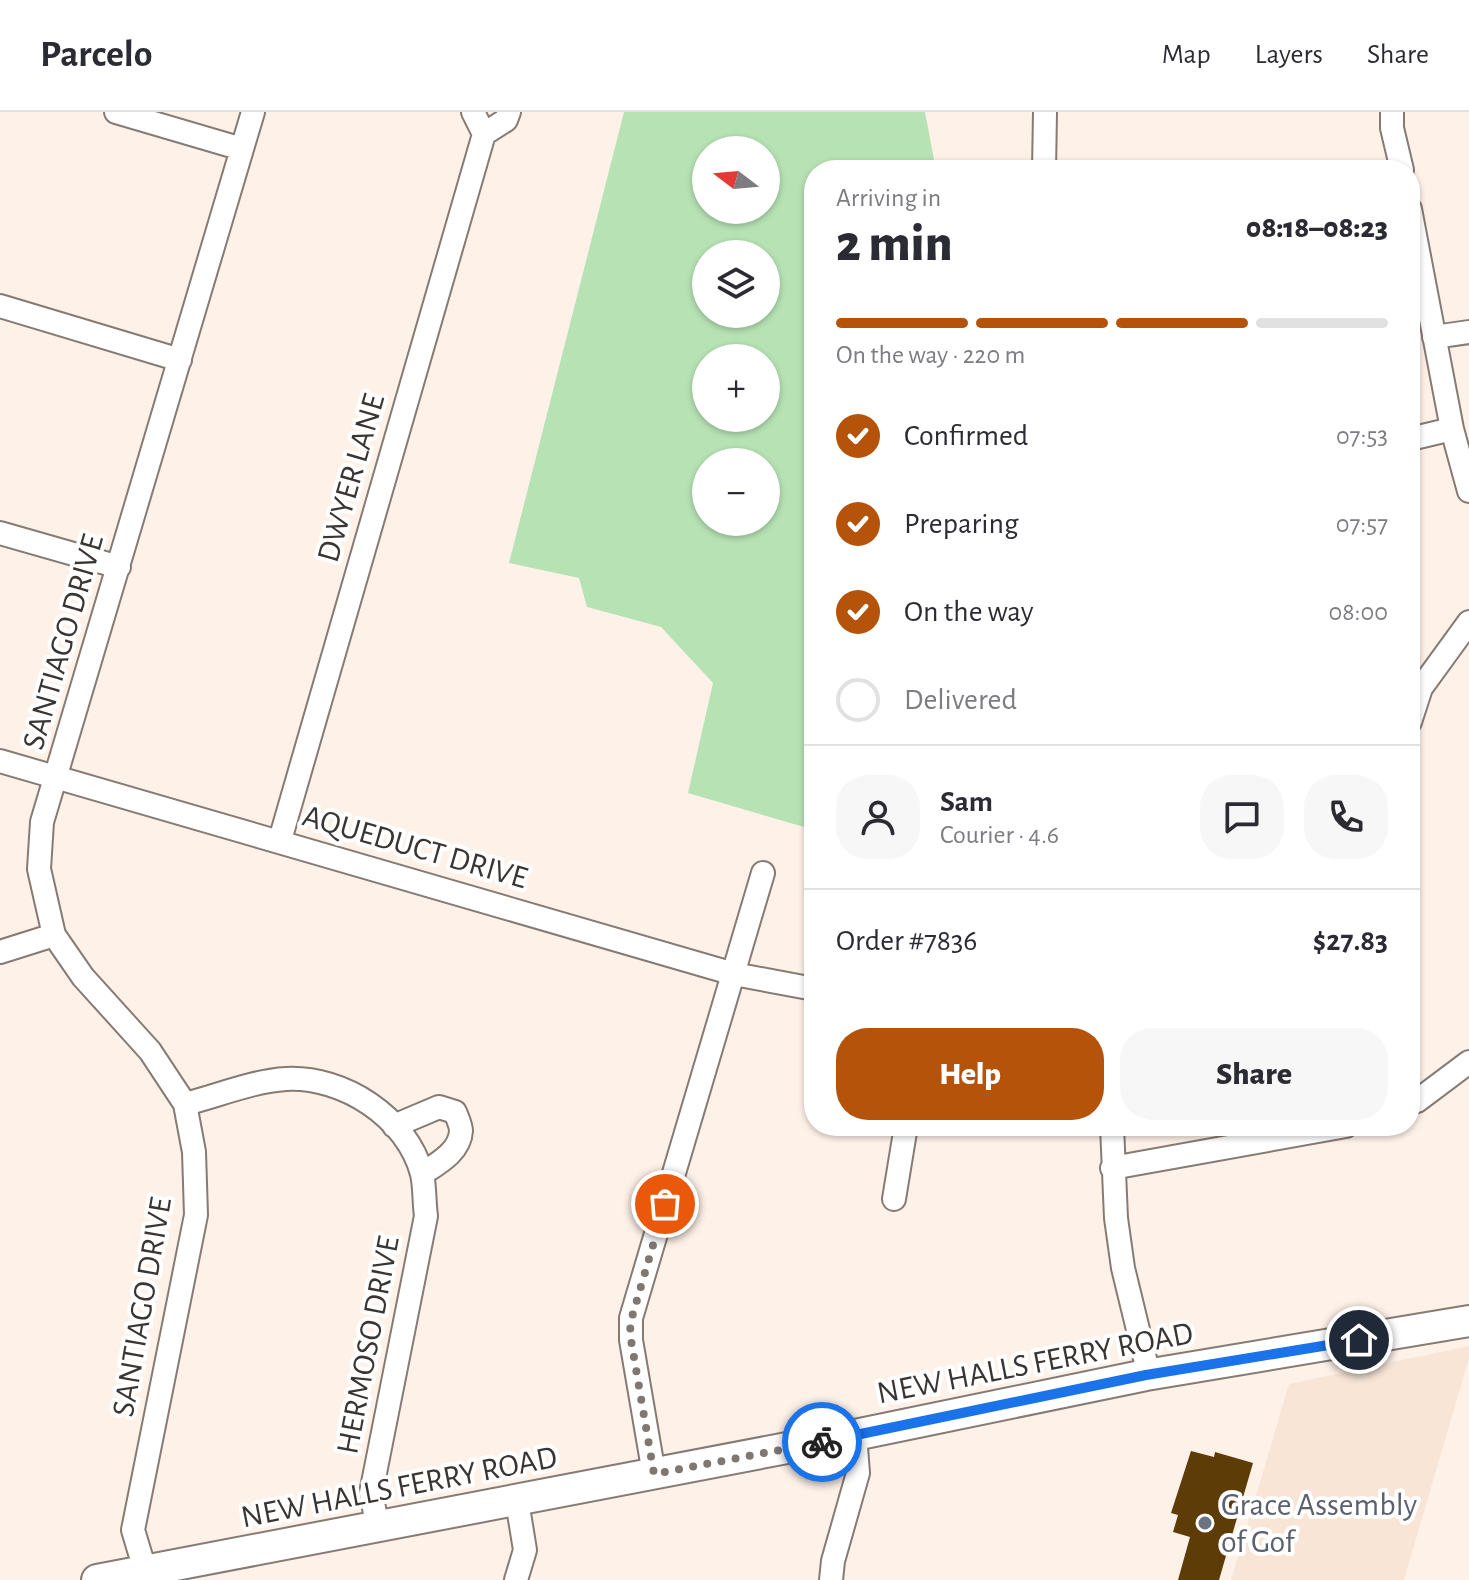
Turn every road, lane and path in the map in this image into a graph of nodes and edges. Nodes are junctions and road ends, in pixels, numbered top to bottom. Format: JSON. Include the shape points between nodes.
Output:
{"nodes":[{"id":1,"x":116,"y":112,"type":"edge"},
{"id":2,"x":253,"y":112,"type":"edge"},
{"id":3,"x":473,"y":112,"type":"edge"},
{"id":4,"x":509,"y":112,"type":"edge"},
{"id":5,"x":1045,"y":112,"type":"edge"},
{"id":6,"x":1392,"y":112,"type":"edge"},
{"id":7,"x":484,"y":134,"type":"junction"},
{"id":8,"x":242,"y":149,"type":"junction"},
{"id":9,"x":1044,"y":160,"type":"edge"},
{"id":10,"x":1400,"y":160,"type":"edge"},
{"id":11,"x":1420,"y":262,"type":"edge"},
{"id":12,"x":0,"y":306,"type":"edge"},
{"id":13,"x":1469,"y":332,"type":"edge"},
{"id":14,"x":1434,"y":337,"type":"junction"},
{"id":15,"x":180,"y":360,"type":"junction"},
{"id":16,"x":1452,"y":429,"type":"junction"},
{"id":17,"x":1420,"y":437,"type":"edge"},
{"id":18,"x":1469,"y":491,"type":"edge"},
{"id":19,"x":0,"y":533,"type":"edge"},
{"id":20,"x":119,"y":567,"type":"junction"},
{"id":21,"x":1469,"y":622,"type":"edge"},
{"id":22,"x":1420,"y":691,"type":"edge"},
{"id":23,"x":0,"y":761,"type":"edge"},
{"id":24,"x":57,"y":776,"type":"junction"},
{"id":25,"x":280,"y":840,"type":"junction"},
{"id":26,"x":763,"y":873,"type":"dead end"},
{"id":27,"x":54,"y":935,"type":"junction"},
{"id":28,"x":0,"y":952,"type":"edge"},
{"id":29,"x":734,"y":974,"type":"junction"},
{"id":30,"x":804,"y":987,"type":"edge"},
{"id":31,"x":1469,"y":1062,"type":"edge"},
{"id":32,"x":1420,"y":1099,"type":"edge"},
{"id":33,"x":185,"y":1104,"type":"junction"},
{"id":34,"x":394,"y":1126,"type":"junction"},
{"id":35,"x":904,"y":1136,"type":"edge"},
{"id":36,"x":1112,"y":1136,"type":"edge"},
{"id":37,"x":1290,"y":1136,"type":"edge"},
{"id":38,"x":1112,"y":1168,"type":"junction"},
{"id":39,"x":422,"y":1174,"type":"junction"},
{"id":40,"x":894,"y":1199,"type":"dead end"},
{"id":41,"x":1469,"y":1321,"type":"edge"},
{"id":42,"x":1149,"y":1375,"type":"junction"},
{"id":43,"x":855,"y":1435,"type":"junction"},
{"id":44,"x":654,"y":1474,"type":"junction"},
{"id":45,"x":517,"y":1501,"type":"junction"},
{"id":46,"x":378,"y":1528,"type":"junction"},
{"id":47,"x":147,"y":1576,"type":"edge"},
{"id":48,"x":97,"y":1580,"type":"edge"},
{"id":49,"x":516,"y":1580,"type":"edge"},
{"id":50,"x":831,"y":1580,"type":"edge"}],
"edges":[{"from":1,"to":8,"type":"street"},
{"from":2,"to":8,"type":"street","name":"SANTIAGO DRIVE"},
{"from":3,"to":7,"type":"street"},
{"from":4,"to":7,"type":"street","via":[[506,120]]},
{"from":5,"to":9,"type":"street"},
{"from":6,"to":10,"type":"street"},
{"from":7,"to":25,"type":"street","name":"DWYER LANE"},
{"from":8,"to":15,"type":"street","name":"SANTIAGO DRIVE"},
{"from":11,"to":14,"type":"street"},
{"from":12,"to":15,"type":"street"},
{"from":13,"to":14,"type":"street"},
{"from":14,"to":16,"type":"street"},
{"from":15,"to":20,"type":"street","name":"SANTIAGO DRIVE"},
{"from":16,"to":17,"type":"street"},
{"from":16,"to":18,"type":"street"},
{"from":19,"to":20,"type":"street"},
{"from":20,"to":24,"type":"street","name":"SANTIAGO DRIVE"},
{"from":21,"to":22,"type":"street"},
{"from":23,"to":24,"type":"street","name":"AQUEDUCT DRIVE"},
{"from":24,"to":25,"type":"street","name":"AQUEDUCT DRIVE"},
{"from":24,"to":27,"type":"street","name":"SANTIAGO DRIVE","via":[[42,822],[39,869]]},
{"from":25,"to":29,"type":"street","name":"AQUEDUCT DRIVE"},
{"from":26,"to":29,"type":"street"},
{"from":27,"to":28,"type":"street"},
{"from":27,"to":33,"type":"street","name":"SANTIAGO DRIVE","via":[[83,977],[150,1051]]},
{"from":29,"to":30,"type":"street","name":"AQUEDUCT DRIVE"},
{"from":29,"to":44,"type":"street","via":[[631,1318]]},
{"from":31,"to":32,"type":"street"},
{"from":33,"to":34,"type":"street","name":"HERMOSO DRIVE","via":[[283,1079],[312,1080],[343,1089]]},
{"from":33,"to":47,"type":"street","name":"SANTIAGO DRIVE","via":[[194,1152],[196,1215],[133,1530]]},
{"from":34,"to":39,"type":"street","name":"HERMOSO DRIVE"},
{"from":34,"to":39,"type":"street","via":[[439,1107],[455,1112],[461,1130],[456,1145]]},
{"from":35,"to":40,"type":"street"},
{"from":36,"to":38,"type":"street"},
{"from":37,"to":38,"type":"street"},
{"from":38,"to":42,"type":"street","via":[[1123,1268]]},
{"from":39,"to":46,"type":"street","name":"HERMOSO DRIVE","via":[[426,1216],[371,1493]]},
{"from":41,"to":42,"type":"main road","name":"NEW HALLS FERRY ROAD"},
{"from":42,"to":43,"type":"main road","name":"NEW HALLS FERRY ROAD"},
{"from":43,"to":44,"type":"main road","name":"NEW HALLS FERRY ROAD"},
{"from":43,"to":50,"type":"street","via":[[858,1473]]},
{"from":44,"to":45,"type":"main road","name":"NEW HALLS FERRY ROAD"},
{"from":45,"to":46,"type":"main road","name":"NEW HALLS FERRY ROAD"},
{"from":45,"to":49,"type":"street","via":[[525,1550]]},
{"from":46,"to":47,"type":"main road","name":"NEW HALLS FERRY ROAD"},
{"from":47,"to":48,"type":"main road","name":"NEW HALLS FERRY ROAD"}]}
